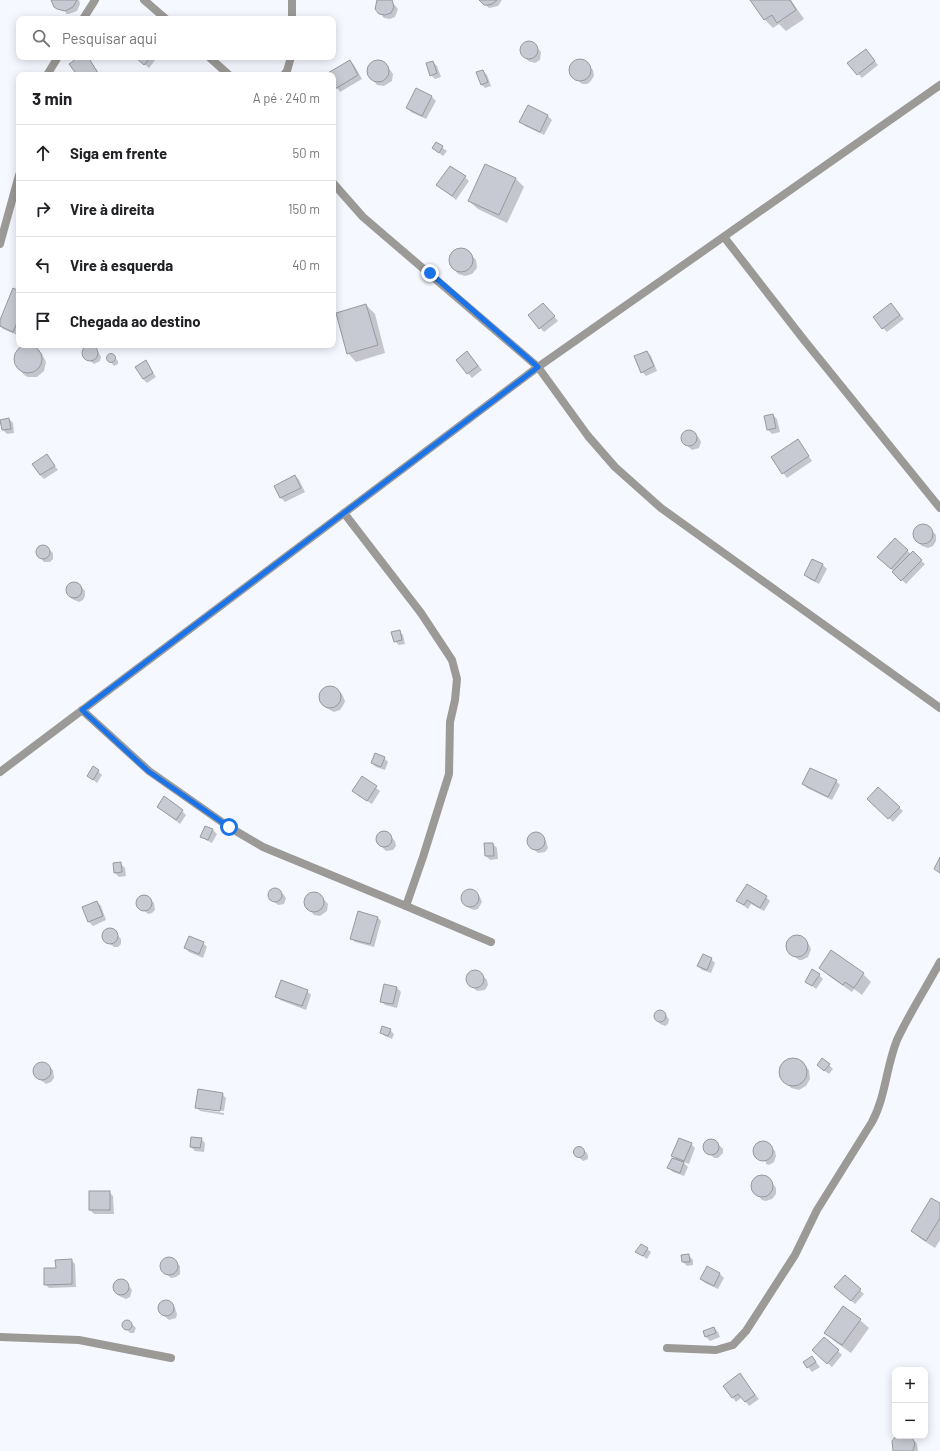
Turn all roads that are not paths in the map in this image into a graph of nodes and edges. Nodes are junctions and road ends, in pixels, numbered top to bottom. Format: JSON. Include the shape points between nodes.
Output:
{"nodes":[{"id":1,"x":95,"y":0,"type":"edge"},
{"id":2,"x":144,"y":0,"type":"edge"},
{"id":3,"x":292,"y":0,"type":"edge"},
{"id":4,"x":85,"y":16,"type":"edge"},
{"id":5,"x":163,"y":16,"type":"edge"},
{"id":6,"x":292,"y":16,"type":"edge"},
{"id":7,"x":56,"y":60,"type":"edge"},
{"id":8,"x":212,"y":60,"type":"edge"},
{"id":9,"x":290,"y":60,"type":"edge"},
{"id":10,"x":49,"y":72,"type":"edge"},
{"id":11,"x":226,"y":72,"type":"edge"},
{"id":12,"x":286,"y":72,"type":"edge"},
{"id":13,"x":940,"y":85,"type":"edge"},
{"id":14,"x":16,"y":186,"type":"edge"},
{"id":15,"x":336,"y":186,"type":"edge"},
{"id":16,"x":724,"y":237,"type":"junction"},
{"id":17,"x":0,"y":244,"type":"edge"},
{"id":18,"x":538,"y":367,"type":"junction"},
{"id":19,"x":940,"y":508,"type":"edge"},
{"id":20,"x":344,"y":513,"type":"junction"},
{"id":21,"x":940,"y":708,"type":"edge"},
{"id":22,"x":82,"y":710,"type":"junction"},
{"id":23,"x":0,"y":772,"type":"edge"},
{"id":24,"x":406,"y":906,"type":"junction"},
{"id":25,"x":491,"y":942,"type":"dead end"},
{"id":26,"x":940,"y":962,"type":"edge"},
{"id":27,"x":0,"y":1337,"type":"edge"},
{"id":28,"x":667,"y":1348,"type":"dead end"},
{"id":29,"x":171,"y":1358,"type":"dead end"}],
"edges":[{"from":1,"to":4,"type":"street"},
{"from":2,"to":5,"type":"street"},
{"from":3,"to":6,"type":"street"},
{"from":7,"to":10,"type":"street"},
{"from":8,"to":11,"type":"street"},
{"from":9,"to":12,"type":"street"},
{"from":13,"to":16,"type":"street"},
{"from":14,"to":17,"type":"street"},
{"from":15,"to":18,"type":"street","via":[[364,217]]},
{"from":16,"to":18,"type":"street"},
{"from":16,"to":19,"type":"street"},
{"from":18,"to":20,"type":"street"},
{"from":18,"to":21,"type":"street","via":[[588,436],[615,467],[661,508]]},
{"from":20,"to":22,"type":"street"},
{"from":20,"to":24,"type":"street","via":[[421,613],[452,660],[457,679],[450,722],[449,774]]},
{"from":22,"to":23,"type":"street"},
{"from":22,"to":24,"type":"street","via":[[148,771],[229,827],[263,847]]},
{"from":24,"to":25,"type":"street"},
{"from":26,"to":28,"type":"street","via":[[897,1040],[879,1110],[817,1210],[795,1255],[746,1331],[733,1345],[716,1350]]},
{"from":27,"to":29,"type":"street","via":[[79,1340]]}]}
